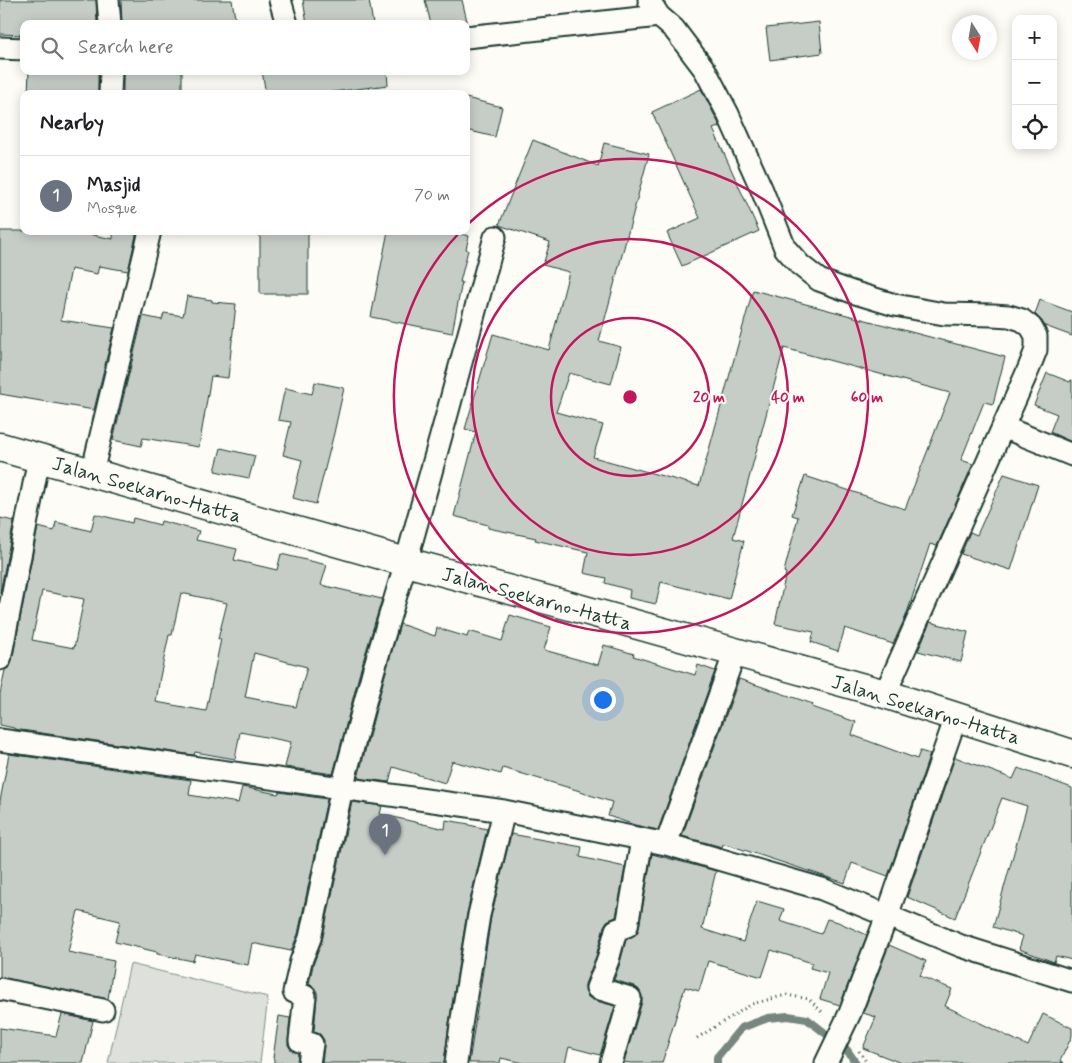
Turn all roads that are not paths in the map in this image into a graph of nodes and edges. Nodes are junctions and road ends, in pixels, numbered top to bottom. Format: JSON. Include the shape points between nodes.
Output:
{"nodes":[{"id":1,"x":108,"y":0,"type":"edge"},
{"id":2,"x":280,"y":0,"type":"edge"},
{"id":3,"x":654,"y":8,"type":"edge"},
{"id":4,"x":110,"y":20,"type":"edge"},
{"id":5,"x":286,"y":20,"type":"edge"},
{"id":6,"x":470,"y":36,"type":"edge"},
{"id":7,"x":0,"y":48,"type":"edge"},
{"id":8,"x":20,"y":49,"type":"edge"},
{"id":9,"x":111,"y":75,"type":"edge"},
{"id":10,"x":110,"y":90,"type":"edge"},
{"id":11,"x":149,"y":235,"type":"edge"},
{"id":12,"x":495,"y":237,"type":"dead end"},
{"id":13,"x":1003,"y":427,"type":"junction"},
{"id":14,"x":0,"y":447,"type":"edge"},
{"id":15,"x":1072,"y":455,"type":"edge"},
{"id":16,"x":39,"y":458,"type":"junction"},
{"id":17,"x":92,"y":473,"type":"junction"},
{"id":18,"x":406,"y":562,"type":"junction"},
{"id":19,"x":735,"y":652,"type":"junction"},
{"id":20,"x":0,"y":659,"type":"edge"},
{"id":21,"x":885,"y":694,"type":"junction"},
{"id":22,"x":956,"y":717,"type":"junction"},
{"id":23,"x":0,"y":740,"type":"edge"},
{"id":24,"x":1072,"y":754,"type":"edge"},
{"id":25,"x":342,"y":788,"type":"junction"},
{"id":26,"x":504,"y":811,"type":"junction"},
{"id":27,"x":642,"y":840,"type":"junction"},
{"id":28,"x":666,"y":844,"type":"junction"},
{"id":29,"x":887,"y":916,"type":"junction"},
{"id":30,"x":1072,"y":981,"type":"edge"},
{"id":31,"x":0,"y":989,"type":"edge"},
{"id":32,"x":103,"y":1010,"type":"dead end"},
{"id":33,"x":309,"y":1063,"type":"edge"},
{"id":34,"x":456,"y":1063,"type":"edge"},
{"id":35,"x":610,"y":1063,"type":"edge"},
{"id":36,"x":826,"y":1063,"type":"edge"}],
"edges":[{"from":1,"to":4,"type":"street"},
{"from":2,"to":5,"type":"street"},
{"from":3,"to":6,"type":"street"},
{"from":3,"to":13,"type":"street","via":[[704,70],[728,114],[785,248],[800,265],[820,280],[895,305],[944,314],[1009,316],[1031,327],[1036,336],[1036,350]]},
{"from":7,"to":8,"type":"street"},
{"from":9,"to":10,"type":"street"},
{"from":11,"to":17,"type":"street"},
{"from":12,"to":18,"type":"street"},
{"from":13,"to":15,"type":"street"},
{"from":13,"to":21,"type":"street"},
{"from":14,"to":16,"type":"highway","name":"Jalan Soekarno-Hatta"},
{"from":16,"to":17,"type":"highway","name":"Jalan Soekarno-Hatta"},
{"from":16,"to":20,"type":"street"},
{"from":17,"to":18,"type":"highway","name":"Jalan Soekarno-Hatta"},
{"from":18,"to":19,"type":"highway","name":"Jalan Soekarno-Hatta"},
{"from":18,"to":25,"type":"street"},
{"from":19,"to":21,"type":"highway","name":"Jalan Soekarno-Hatta"},
{"from":19,"to":28,"type":"street"},
{"from":21,"to":22,"type":"highway","name":"Jalan Soekarno-Hatta"},
{"from":22,"to":24,"type":"highway","name":"Jalan Soekarno-Hatta"},
{"from":22,"to":29,"type":"street"},
{"from":23,"to":25,"type":"street"},
{"from":25,"to":26,"type":"street"},
{"from":25,"to":33,"type":"street","via":[[310,938],[294,992],[305,996],[300,1041],[312,1044]]},
{"from":26,"to":27,"type":"street"},
{"from":26,"to":34,"type":"street","via":[[479,915]]},
{"from":27,"to":28,"type":"street"},
{"from":27,"to":35,"type":"street","via":[[627,926],[616,930],[598,988],[630,998]]},
{"from":28,"to":29,"type":"street","via":[[822,889]]},
{"from":29,"to":30,"type":"street","via":[[961,946]]},
{"from":29,"to":36,"type":"street","via":[[850,1013]]},
{"from":31,"to":32,"type":"street"}]}
